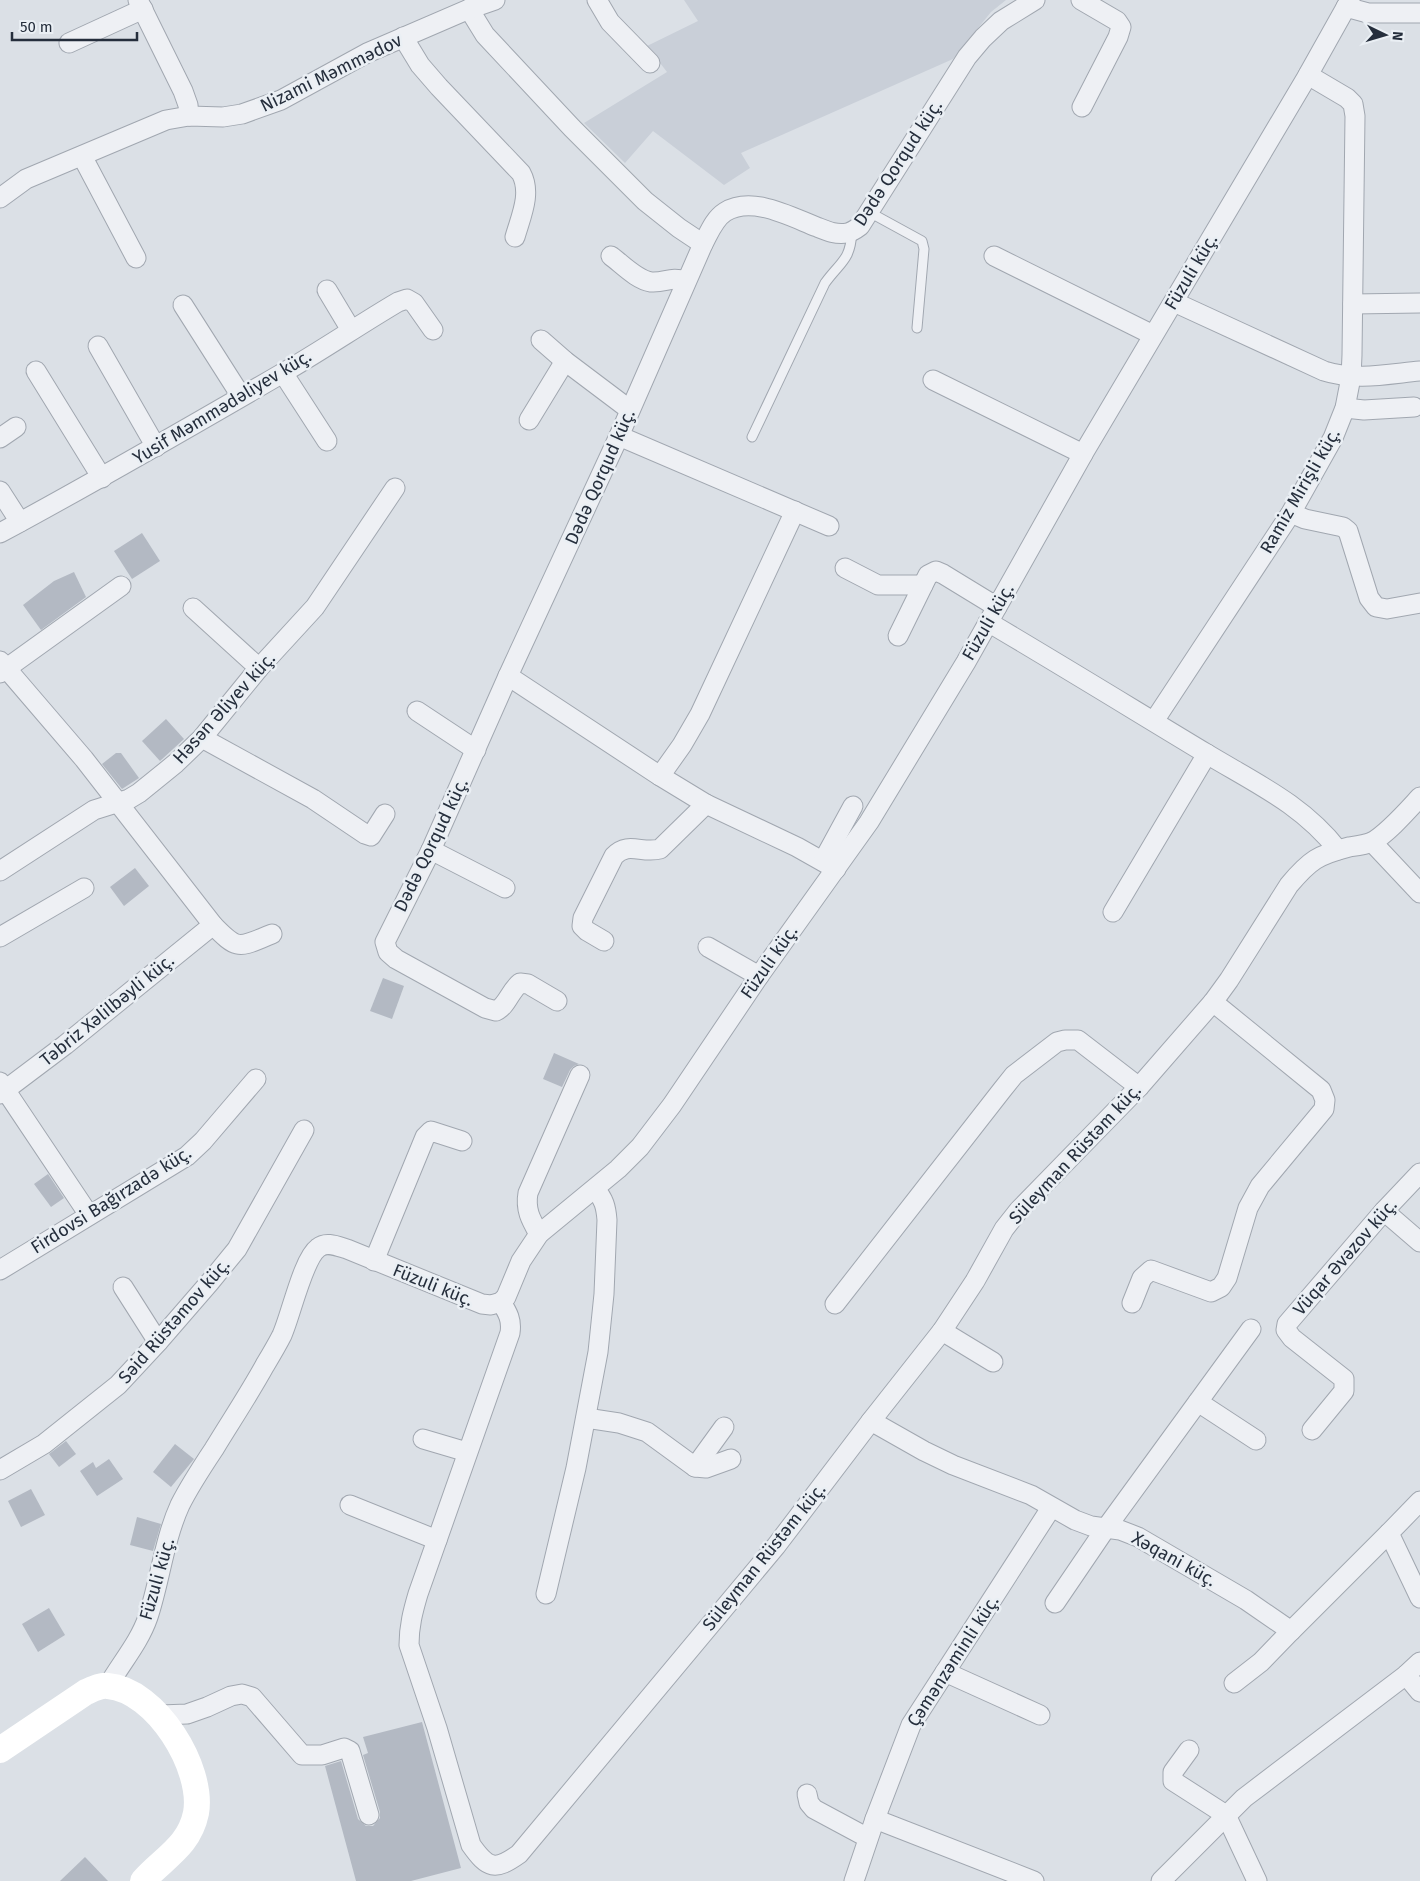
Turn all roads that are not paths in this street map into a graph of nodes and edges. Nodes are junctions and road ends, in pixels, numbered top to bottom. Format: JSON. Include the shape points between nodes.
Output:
{"nodes":[{"id":1,"x":495,"y":0,"type":"edge"},
{"id":2,"x":597,"y":0,"type":"edge"},
{"id":3,"x":1035,"y":0,"type":"edge"},
{"id":4,"x":1081,"y":0,"type":"edge"},
{"id":5,"x":1348,"y":4,"type":"edge"},
{"id":6,"x":140,"y":5,"type":"edge"},
{"id":7,"x":470,"y":9,"type":"junction"},
{"id":8,"x":1420,"y":13,"type":"edge"},
{"id":9,"x":403,"y":37,"type":"junction"},
{"id":10,"x":70,"y":43,"type":"dead end"},
{"id":11,"x":650,"y":63,"type":"dead end"},
{"id":12,"x":1308,"y":76,"type":"junction"},
{"id":13,"x":1082,"y":108,"type":"dead end"},
{"id":14,"x":189,"y":116,"type":"junction"},
{"id":15,"x":82,"y":156,"type":"junction"},
{"id":16,"x":0,"y":198,"type":"edge"},
{"id":17,"x":869,"y":212,"type":"junction"},
{"id":18,"x":852,"y":232,"type":"junction"},
{"id":19,"x":515,"y":237,"type":"dead end"},
{"id":20,"x":703,"y":244,"type":"junction"},
{"id":21,"x":611,"y":256,"type":"dead end"},
{"id":22,"x":994,"y":256,"type":"dead end"},
{"id":23,"x":136,"y":258,"type":"dead end"},
{"id":24,"x":686,"y":281,"type":"junction"},
{"id":25,"x":327,"y":290,"type":"dead end"},
{"id":26,"x":1174,"y":302,"type":"junction"},
{"id":27,"x":1420,"y":303,"type":"edge"},
{"id":28,"x":1353,"y":304,"type":"junction"},
{"id":29,"x":183,"y":305,"type":"dead end"},
{"id":30,"x":917,"y":328,"type":"dead end"},
{"id":31,"x":351,"y":330,"type":"junction"},
{"id":32,"x":433,"y":330,"type":"dead end"},
{"id":33,"x":1153,"y":335,"type":"junction"},
{"id":34,"x":541,"y":340,"type":"dead end"},
{"id":35,"x":98,"y":346,"type":"dead end"},
{"id":36,"x":565,"y":361,"type":"junction"},
{"id":37,"x":36,"y":371,"type":"dead end"},
{"id":38,"x":1420,"y":371,"type":"edge"},
{"id":39,"x":282,"y":373,"type":"junction"},
{"id":40,"x":1351,"y":377,"type":"junction"},
{"id":41,"x":933,"y":380,"type":"dead end"},
{"id":42,"x":241,"y":396,"type":"junction"},
{"id":43,"x":1414,"y":407,"type":"dead end"},
{"id":44,"x":1345,"y":408,"type":"junction"},
{"id":45,"x":630,"y":410,"type":"junction"},
{"id":46,"x":528,"y":420,"type":"dead end"},
{"id":47,"x":619,"y":436,"type":"junction"},
{"id":48,"x":752,"y":437,"type":"dead end"},
{"id":49,"x":327,"y":440,"type":"dead end"},
{"id":50,"x":156,"y":447,"type":"junction"},
{"id":51,"x":1083,"y":454,"type":"junction"},
{"id":52,"x":102,"y":478,"type":"junction"},
{"id":53,"x":396,"y":488,"type":"dead end"},
{"id":54,"x":0,"y":491,"type":"edge"},
{"id":55,"x":796,"y":511,"type":"junction"},
{"id":56,"x":1291,"y":513,"type":"junction"},
{"id":57,"x":20,"y":522,"type":"junction"},
{"id":58,"x":829,"y":526,"type":"dead end"},
{"id":59,"x":0,"y":533,"type":"edge"},
{"id":60,"x":844,"y":568,"type":"dead end"},
{"id":61,"x":924,"y":585,"type":"junction"},
{"id":62,"x":121,"y":586,"type":"dead end"},
{"id":63,"x":1420,"y":603,"type":"edge"},
{"id":64,"x":193,"y":608,"type":"dead end"},
{"id":65,"x":993,"y":614,"type":"junction"},
{"id":66,"x":898,"y":636,"type":"dead end"},
{"id":67,"x":2,"y":668,"type":"edge"},
{"id":68,"x":259,"y":668,"type":"junction"},
{"id":69,"x":508,"y":676,"type":"junction"},
{"id":70,"x":417,"y":711,"type":"dead end"},
{"id":71,"x":1154,"y":721,"type":"junction"},
{"id":72,"x":202,"y":738,"type":"junction"},
{"id":73,"x":476,"y":750,"type":"junction"},
{"id":74,"x":1207,"y":754,"type":"junction"},
{"id":75,"x":660,"y":776,"type":"junction"},
{"id":76,"x":1420,"y":797,"type":"edge"},
{"id":77,"x":116,"y":802,"type":"junction"},
{"id":78,"x":706,"y":804,"type":"junction"},
{"id":79,"x":853,"y":806,"type":"dead end"},
{"id":80,"x":384,"y":814,"type":"dead end"},
{"id":81,"x":1372,"y":842,"type":"junction"},
{"id":82,"x":431,"y":850,"type":"junction"},
{"id":83,"x":1338,"y":850,"type":"junction"},
{"id":84,"x":829,"y":865,"type":"junction"},
{"id":85,"x":0,"y":871,"type":"edge"},
{"id":86,"x":84,"y":888,"type":"dead end"},
{"id":87,"x":505,"y":888,"type":"dead end"},
{"id":88,"x":1420,"y":893,"type":"edge"},
{"id":89,"x":1113,"y":912,"type":"dead end"},
{"id":90,"x":213,"y":925,"type":"junction"},
{"id":91,"x":272,"y":934,"type":"dead end"},
{"id":92,"x":0,"y":937,"type":"edge"},
{"id":93,"x":604,"y":941,"type":"dead end"},
{"id":94,"x":708,"y":947,"type":"dead end"},
{"id":95,"x":758,"y":976,"type":"junction"},
{"id":96,"x":557,"y":1001,"type":"dead end"},
{"id":97,"x":1213,"y":1002,"type":"junction"},
{"id":98,"x":580,"y":1075,"type":"dead end"},
{"id":99,"x":256,"y":1079,"type":"dead end"},
{"id":100,"x":1139,"y":1087,"type":"junction"},
{"id":101,"x":2,"y":1089,"type":"edge"},
{"id":102,"x":304,"y":1130,"type":"dead end"},
{"id":103,"x":462,"y":1142,"type":"dead end"},
{"id":104,"x":1420,"y":1173,"type":"edge"},
{"id":105,"x":595,"y":1189,"type":"junction"},
{"id":106,"x":1384,"y":1211,"type":"junction"},
{"id":107,"x":89,"y":1215,"type":"junction"},
{"id":108,"x":539,"y":1234,"type":"junction"},
{"id":109,"x":1420,"y":1242,"type":"edge"},
{"id":110,"x":374,"y":1261,"type":"junction"},
{"id":111,"x":0,"y":1270,"type":"edge"},
{"id":112,"x":123,"y":1287,"type":"dead end"},
{"id":113,"x":501,"y":1302,"type":"junction"},
{"id":114,"x":1132,"y":1303,"type":"dead end"},
{"id":115,"x":834,"y":1304,"type":"dead end"},
{"id":116,"x":1251,"y":1329,"type":"dead end"},
{"id":117,"x":942,"y":1331,"type":"junction"},
{"id":118,"x":158,"y":1342,"type":"junction"},
{"id":119,"x":993,"y":1362,"type":"dead end"},
{"id":120,"x":1198,"y":1402,"type":"junction"},
{"id":121,"x":586,"y":1418,"type":"junction"},
{"id":122,"x":871,"y":1421,"type":"junction"},
{"id":123,"x":724,"y":1427,"type":"dead end"},
{"id":124,"x":1312,"y":1430,"type":"dead end"},
{"id":125,"x":423,"y":1438,"type":"dead end"},
{"id":126,"x":1256,"y":1440,"type":"dead end"},
{"id":127,"x":467,"y":1452,"type":"junction"},
{"id":128,"x":731,"y":1459,"type":"dead end"},
{"id":129,"x":695,"y":1467,"type":"junction"},
{"id":130,"x":0,"y":1470,"type":"edge"},
{"id":131,"x":1420,"y":1501,"type":"edge"},
{"id":132,"x":350,"y":1505,"type":"dead end"},
{"id":133,"x":1051,"y":1508,"type":"junction"},
{"id":134,"x":1106,"y":1528,"type":"junction"},
{"id":135,"x":1389,"y":1533,"type":"junction"},
{"id":136,"x":437,"y":1540,"type":"junction"},
{"id":137,"x":546,"y":1594,"type":"dead end"},
{"id":138,"x":1420,"y":1598,"type":"edge"},
{"id":139,"x":1055,"y":1603,"type":"dead end"},
{"id":140,"x":1291,"y":1631,"type":"junction"},
{"id":141,"x":1420,"y":1662,"type":"edge"},
{"id":142,"x":945,"y":1672,"type":"junction"},
{"id":143,"x":1406,"y":1675,"type":"junction"},
{"id":144,"x":1234,"y":1683,"type":"dead end"},
{"id":145,"x":108,"y":1686,"type":"junction"},
{"id":146,"x":1420,"y":1692,"type":"edge"},
{"id":147,"x":1040,"y":1715,"type":"dead end"},
{"id":148,"x":161,"y":1716,"type":"junction"},
{"id":149,"x":0,"y":1750,"type":"edge"},
{"id":150,"x":1189,"y":1750,"type":"dead end"},
{"id":151,"x":807,"y":1794,"type":"dead end"},
{"id":152,"x":369,"y":1815,"type":"dead end"},
{"id":153,"x":1226,"y":1815,"type":"junction"},
{"id":154,"x":875,"y":1819,"type":"junction"},
{"id":155,"x":868,"y":1838,"type":"junction"},
{"id":156,"x":488,"y":1873,"type":"edge"},
{"id":157,"x":143,"y":1881,"type":"edge"},
{"id":158,"x":854,"y":1881,"type":"edge"},
{"id":159,"x":1034,"y":1881,"type":"edge"},
{"id":160,"x":1161,"y":1881,"type":"edge"},
{"id":161,"x":1257,"y":1881,"type":"edge"}],
"edges":[{"from":1,"to":7,"type":"street","name":"Nizami Məmmədov"},
{"from":2,"to":11,"type":"street","via":[[610,22]]},
{"from":3,"to":17,"type":"street","name":"Dədə Qorqud küç.","via":[[1000,21],[967,57]]},
{"from":4,"to":13,"type":"street","via":[[1117,21],[1121,27]]},
{"from":5,"to":8,"type":"street","via":[[1368,13]]},
{"from":5,"to":12,"type":"street","name":"Füzuli küç."},
{"from":6,"to":10,"type":"street"},
{"from":6,"to":14,"type":"street","via":[[183,91]]},
{"from":7,"to":9,"type":"street","name":"Nizami Məmmədov"},
{"from":7,"to":20,"type":"street","via":[[485,35],[644,201]]},
{"from":9,"to":14,"type":"street","name":"Nizami Məmmədov","via":[[282,100],[242,114]]},
{"from":9,"to":19,"type":"street","via":[[420,65],[439,87],[521,173],[526,183],[526,195]]},
{"from":12,"to":26,"type":"street","name":"Füzuli küç."},
{"from":12,"to":28,"type":"street","name":"Ramiz Mirişli küç.","via":[[1353,104]]},
{"from":14,"to":15,"type":"street","name":"Nizami Məmmədov","via":[[166,120]]},
{"from":15,"to":16,"type":"street","name":"Nizami Məmmədov","via":[[26,179]]},
{"from":15,"to":23,"type":"street"},
{"from":17,"to":18,"type":"street","name":"Dədə Qorqud küç."},
{"from":17,"to":30,"type":"lane","via":[[922,241]]},
{"from":18,"to":20,"type":"street","name":"Dədə Qorqud küç.","via":[[834,233],[767,208],[739,207],[725,212],[715,221]]},
{"from":18,"to":48,"type":"lane","via":[[846,259],[825,283]]},
{"from":20,"to":24,"type":"street","name":"Dədə Qorqud küç."},
{"from":21,"to":24,"type":"street","via":[[642,280],[658,282],[676,278]]},
{"from":22,"to":33,"type":"street"},
{"from":24,"to":45,"type":"street","name":"Dədə Qorqud küç."},
{"from":25,"to":31,"type":"street"},
{"from":26,"to":33,"type":"street","name":"Füzuli küç."},
{"from":26,"to":40,"type":"street","via":[[1324,371]]},
{"from":27,"to":28,"type":"street"},
{"from":28,"to":40,"type":"street","name":"Ramiz Mirişli küç."},
{"from":29,"to":42,"type":"street"},
{"from":31,"to":32,"type":"street","name":"Yusif Məmmədəliyev küç.","via":[[408,299]]},
{"from":31,"to":39,"type":"street","name":"Yusif Məmmədəliyev küç."},
{"from":33,"to":51,"type":"street","name":"Füzuli küç."},
{"from":34,"to":36,"type":"street"},
{"from":35,"to":50,"type":"street"},
{"from":36,"to":45,"type":"street"},
{"from":36,"to":46,"type":"street"},
{"from":37,"to":52,"type":"street"},
{"from":38,"to":40,"type":"street"},
{"from":39,"to":42,"type":"street","name":"Yusif Məmmədəliyev küç."},
{"from":39,"to":49,"type":"street"},
{"from":40,"to":44,"type":"street","name":"Ramiz Mirişli küç."},
{"from":41,"to":51,"type":"street"},
{"from":42,"to":50,"type":"street","name":"Yusif Məmmədəliyev küç."},
{"from":43,"to":44,"type":"street"},
{"from":44,"to":56,"type":"street","name":"Ramiz Mirişli küç.","via":[[1333,438]]},
{"from":45,"to":47,"type":"street","name":"Dədə Qorqud küç."},
{"from":47,"to":55,"type":"street"},
{"from":47,"to":69,"type":"street","name":"Dədə Qorqud küç."},
{"from":50,"to":52,"type":"street","name":"Yusif Məmmədəliyev küç."},
{"from":51,"to":65,"type":"street","name":"Füzuli küç."},
{"from":52,"to":57,"type":"street","name":"Yusif Məmmədəliyev küç."},
{"from":53,"to":68,"type":"street","name":"Həsən Əliyev küç.","via":[[315,606]]},
{"from":54,"to":57,"type":"street"},
{"from":55,"to":58,"type":"street"},
{"from":55,"to":75,"type":"street","via":[[700,714]]},
{"from":56,"to":63,"type":"street","via":[[1348,531],[1369,598],[1376,607],[1387,609]]},
{"from":56,"to":71,"type":"street","name":"Ramiz Mirişli küç."},
{"from":57,"to":59,"type":"street","name":"Yusif Məmmədəliyev küç."},
{"from":60,"to":61,"type":"street","via":[[878,585]]},
{"from":61,"to":65,"type":"street","via":[[928,576],[936,571]]},
{"from":61,"to":66,"type":"street"},
{"from":62,"to":67,"type":"street"},
{"from":64,"to":68,"type":"street"},
{"from":65,"to":71,"type":"street"},
{"from":65,"to":84,"type":"street","name":"Füzuli küç.","via":[[869,822]]},
{"from":67,"to":77,"type":"street","via":[[84,759]]},
{"from":68,"to":72,"type":"street","name":"Həsən Əliyev küç."},
{"from":69,"to":73,"type":"street","name":"Dədə Qorqud küç."},
{"from":69,"to":75,"type":"street"},
{"from":70,"to":73,"type":"street"},
{"from":71,"to":74,"type":"street"},
{"from":72,"to":77,"type":"street","name":"Həsən Əliyev küç.","via":[[139,793]]},
{"from":72,"to":80,"type":"street","via":[[313,799],[364,834],[371,836]]},
{"from":73,"to":82,"type":"street","name":"Dədə Qorqud küç."},
{"from":74,"to":83,"type":"street","via":[[1303,813]]},
{"from":74,"to":89,"type":"street"},
{"from":75,"to":78,"type":"street"},
{"from":76,"to":81,"type":"street","name":"Süleyman Rüstəm küç.","via":[[1397,822]]},
{"from":77,"to":85,"type":"street","name":"Həsən Əliyev küç.","via":[[94,810]]},
{"from":77,"to":90,"type":"street","via":[[158,851]]},
{"from":78,"to":84,"type":"street"},
{"from":78,"to":93,"type":"street","via":[[660,849],[650,852],[628,848],[614,856],[582,926]]},
{"from":79,"to":84,"type":"street"},
{"from":81,"to":83,"type":"street","name":"Süleyman Rüstəm küç."},
{"from":81,"to":88,"type":"street"},
{"from":82,"to":87,"type":"street"},
{"from":82,"to":96,"type":"street","name":"Dədə Qorqud küç.","via":[[385,942],[388,952],[485,1008],[496,1011],[502,1008],[520,982]]},
{"from":83,"to":97,"type":"street","name":"Süleyman Rüstəm küç.","via":[[1319,856],[1300,871]]},
{"from":84,"to":95,"type":"street","name":"Füzuli küç."},
{"from":86,"to":92,"type":"street"},
{"from":90,"to":91,"type":"street","via":[[235,945],[242,946]]},
{"from":90,"to":101,"type":"street","name":"Təbriz Xəlilbəyli küç.","via":[[72,1039]]},
{"from":94,"to":95,"type":"street"},
{"from":95,"to":105,"type":"street","name":"Füzuli küç.","via":[[672,1105],[640,1146]]},
{"from":97,"to":100,"type":"street","name":"Süleyman Rüstəm küç."},
{"from":97,"to":114,"type":"street","via":[[1322,1090],[1324,1109],[1260,1186],[1248,1208],[1227,1278],[1221,1287],[1210,1292],[1151,1270],[1142,1278]]},
{"from":98,"to":108,"type":"street","via":[[528,1193],[528,1215]]},
{"from":99,"to":107,"type":"street","name":"Firdovsi Bağırzadə küç.","via":[[187,1156]]},
{"from":100,"to":115,"type":"street","via":[[1078,1040],[1056,1042],[1014,1075]]},
{"from":100,"to":117,"type":"street","name":"Süleyman Rüstəm küç.","via":[[1019,1210]]},
{"from":101,"to":107,"type":"street"},
{"from":102,"to":118,"type":"street","name":"Səid Rüstəmov küç.","via":[[237,1249]]},
{"from":103,"to":110,"type":"street","via":[[431,1131],[426,1137]]},
{"from":104,"to":106,"type":"street","name":"Vüqar Əvəzov küç."},
{"from":105,"to":108,"type":"street","name":"Füzuli küç."},
{"from":105,"to":121,"type":"street","via":[[606,1208],[607,1229],[598,1352]]},
{"from":106,"to":109,"type":"street"},
{"from":106,"to":124,"type":"street","name":"Vüqar Əvəzov küç.","via":[[1287,1324],[1286,1330],[1292,1338],[1344,1379],[1344,1391]]},
{"from":107,"to":111,"type":"street","name":"Firdovsi Bağırzadə küç."},
{"from":108,"to":113,"type":"street","name":"Füzuli küç.","via":[[521,1261]]},
{"from":110,"to":113,"type":"street","name":"Füzuli küç.","via":[[469,1300],[491,1305]]},
{"from":110,"to":145,"type":"street","name":"Füzuli küç.","via":[[325,1244],[311,1255],[281,1336],[180,1506],[147,1619],[137,1642]]},
{"from":112,"to":118,"type":"street"},
{"from":113,"to":127,"type":"street","name":"Süleyman Rüstəm küç.","via":[[512,1324],[510,1334]]},
{"from":116,"to":120,"type":"street"},
{"from":117,"to":119,"type":"street"},
{"from":117,"to":122,"type":"street","name":"Süleyman Rüstəm küç."},
{"from":118,"to":130,"type":"street","name":"Səid Rüstəmov küç.","via":[[111,1391],[44,1444]]},
{"from":120,"to":126,"type":"street"},
{"from":120,"to":134,"type":"street"},
{"from":121,"to":129,"type":"street","via":[[625,1424],[647,1432]]},
{"from":121,"to":137,"type":"street"},
{"from":122,"to":133,"type":"street","name":"Xəqani küç.","via":[[924,1451],[1011,1486]]},
{"from":122,"to":156,"type":"street","name":"Süleyman Rüstəm küç.","via":[[776,1546],[519,1854]]},
{"from":123,"to":129,"type":"street"},
{"from":125,"to":127,"type":"street"},
{"from":127,"to":136,"type":"street","name":"Süleyman Rüstəm küç."},
{"from":128,"to":129,"type":"street","via":[[706,1468]]},
{"from":131,"to":135,"type":"street"},
{"from":132,"to":136,"type":"street"},
{"from":133,"to":134,"type":"street","name":"Xəqani küç.","via":[[1075,1520]]},
{"from":133,"to":142,"type":"street","name":"Çəmənzəminli küç."},
{"from":134,"to":139,"type":"street"},
{"from":134,"to":140,"type":"street","name":"Xəqani küç.","via":[[1138,1537],[1246,1600]]},
{"from":135,"to":138,"type":"street"},
{"from":135,"to":140,"type":"street"},
{"from":136,"to":156,"type":"street","name":"Süleyman Rüstəm küç.","via":[[410,1618],[409,1645],[471,1845]]},
{"from":140,"to":144,"type":"street","via":[[1261,1662]]},
{"from":141,"to":143,"type":"street"},
{"from":142,"to":147,"type":"street"},
{"from":142,"to":154,"type":"street","name":"Çəmənzəminli küç.","via":[[910,1725]]},
{"from":143,"to":146,"type":"street"},
{"from":143,"to":153,"type":"street"},
{"from":145,"to":148,"type":"street","via":[[121,1689]]},
{"from":145,"to":149,"type":"street","via":[[86,1692]]},
{"from":148,"to":152,"type":"street","via":[[187,1714],[231,1696],[242,1694],[252,1697],[302,1755],[322,1755],[344,1748],[350,1751]]},
{"from":148,"to":157,"type":"street","via":[[192,1770],[196,1812],[180,1846]]},
{"from":150,"to":153,"type":"street","via":[[1173,1772],[1172,1781]]},
{"from":151,"to":155,"type":"street","via":[[814,1809]]},
{"from":153,"to":160,"type":"street"},
{"from":153,"to":161,"type":"street"},
{"from":154,"to":155,"type":"street","name":"Çəmənzəminli küç."},
{"from":154,"to":159,"type":"street"},
{"from":155,"to":158,"type":"street","name":"Çəmənzəminli küç."}]}
